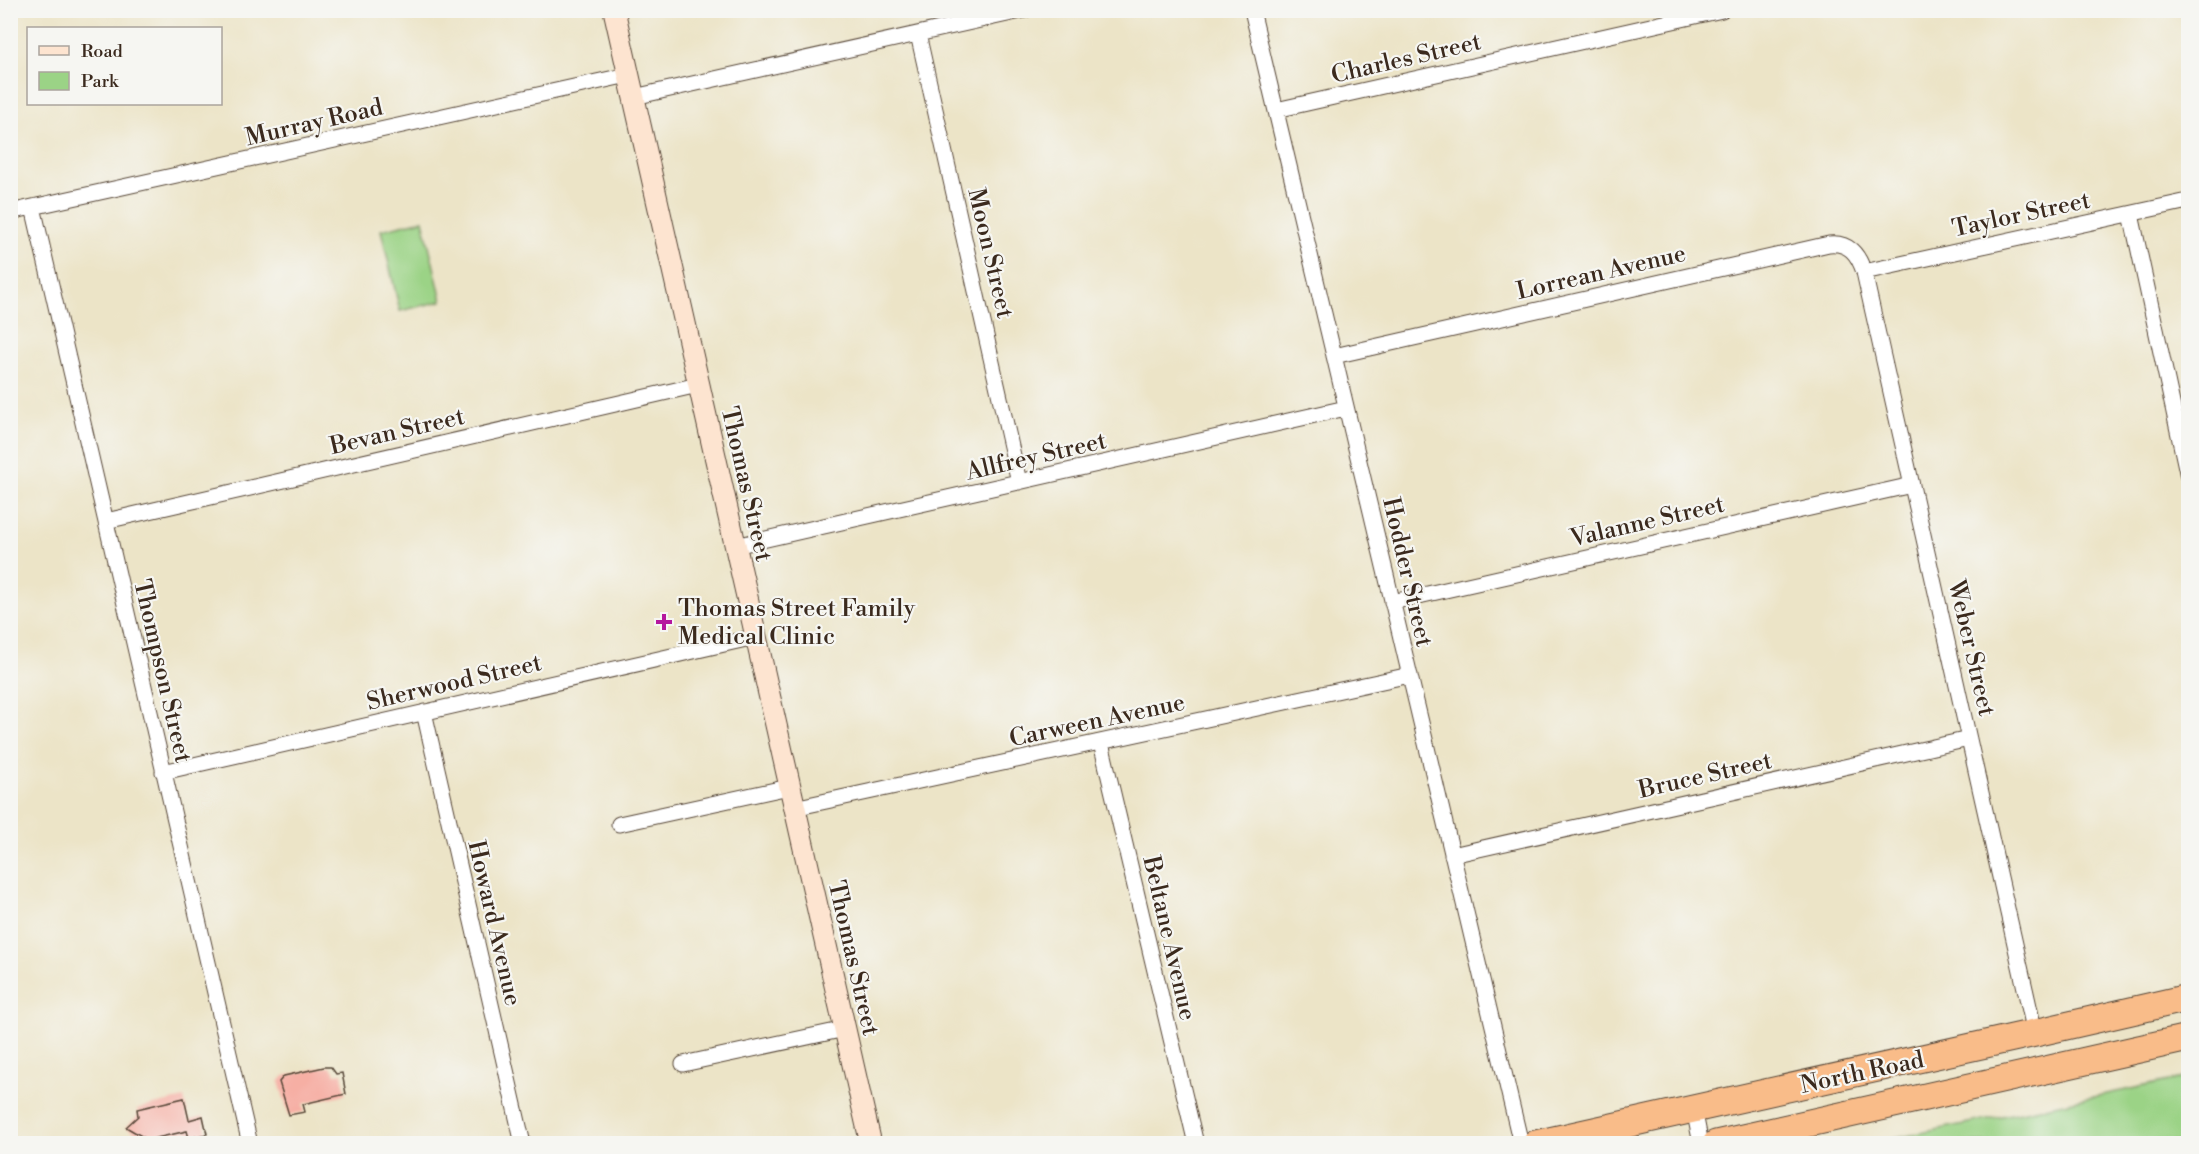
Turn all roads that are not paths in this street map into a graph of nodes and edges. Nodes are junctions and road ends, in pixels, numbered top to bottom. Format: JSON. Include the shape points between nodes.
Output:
{"nodes":[{"id":1,"x":614,"y":10,"type":"edge"},
{"id":2,"x":1025,"y":10,"type":"edge"},
{"id":3,"x":1252,"y":10,"type":"edge"},
{"id":4,"x":1722,"y":10,"type":"edge"},
{"id":5,"x":918,"y":34,"type":"junction"},
{"id":6,"x":628,"y":75,"type":"junction"},
{"id":7,"x":634,"y":98,"type":"junction"},
{"id":8,"x":1276,"y":110,"type":"junction"},
{"id":9,"x":2188,"y":201,"type":"edge"},
{"id":10,"x":33,"y":207,"type":"junction"},
{"id":11,"x":10,"y":212,"type":"edge"},
{"id":12,"x":2132,"y":214,"type":"junction"},
{"id":13,"x":1864,"y":272,"type":"junction"},
{"id":14,"x":1334,"y":356,"type":"junction"},
{"id":15,"x":698,"y":385,"type":"junction"},
{"id":16,"x":1346,"y":408,"type":"junction"},
{"id":17,"x":2188,"y":477,"type":"edge"},
{"id":18,"x":1019,"y":482,"type":"junction"},
{"id":19,"x":1912,"y":485,"type":"junction"},
{"id":20,"x":106,"y":521,"type":"junction"},
{"id":21,"x":735,"y":546,"type":"junction"},
{"id":22,"x":1392,"y":602,"type":"junction"},
{"id":23,"x":755,"y":637,"type":"junction"},
{"id":24,"x":1410,"y":675,"type":"junction"},
{"id":25,"x":424,"y":712,"type":"junction"},
{"id":26,"x":1969,"y":739,"type":"junction"},
{"id":27,"x":1101,"y":743,"type":"junction"},
{"id":28,"x":163,"y":772,"type":"junction"},
{"id":29,"x":789,"y":787,"type":"junction"},
{"id":30,"x":794,"y":808,"type":"junction"},
{"id":31,"x":619,"y":824,"type":"dead end"},
{"id":32,"x":1452,"y":855,"type":"junction"},
{"id":33,"x":2188,"y":998,"type":"edge"},
{"id":34,"x":845,"y":1029,"type":"junction"},
{"id":35,"x":2035,"y":1034,"type":"junction"},
{"id":36,"x":2188,"y":1038,"type":"edge"},
{"id":37,"x":683,"y":1064,"type":"dead end"},
{"id":38,"x":1694,"y":1109,"type":"junction"},
{"id":39,"x":250,"y":1143,"type":"edge"},
{"id":40,"x":523,"y":1143,"type":"edge"},
{"id":41,"x":871,"y":1143,"type":"edge"},
{"id":42,"x":1196,"y":1143,"type":"edge"},
{"id":43,"x":1521,"y":1143,"type":"edge"},
{"id":44,"x":1536,"y":1143,"type":"edge"},
{"id":45,"x":1701,"y":1143,"type":"edge"},
{"id":46,"x":1716,"y":1143,"type":"edge"}],
"edges":[{"from":1,"to":6,"type":"street","name":"Thomas Street"},
{"from":2,"to":5,"type":"street"},
{"from":3,"to":8,"type":"street","name":"Hodder Street"},
{"from":4,"to":8,"type":"street","name":"Charles Street"},
{"from":5,"to":7,"type":"street"},
{"from":5,"to":18,"type":"street","name":"Moon Street"},
{"from":6,"to":7,"type":"street","name":"Thomas Street"},
{"from":6,"to":10,"type":"street","name":"Murray Road"},
{"from":7,"to":15,"type":"street","name":"Thomas Street"},
{"from":8,"to":14,"type":"street","name":"Hodder Street"},
{"from":9,"to":12,"type":"street","name":"Taylor Street"},
{"from":10,"to":11,"type":"street","name":"Murray Road"},
{"from":10,"to":20,"type":"street","name":"Thompson Street"},
{"from":12,"to":13,"type":"street","name":"Taylor Street"},
{"from":12,"to":17,"type":"street"},
{"from":13,"to":14,"type":"street","name":"Lorrean Avenue","via":[[1855,252],[1840,244],[1829,244]]},
{"from":13,"to":19,"type":"street","name":"Weber Street"},
{"from":14,"to":16,"type":"street","name":"Hodder Street"},
{"from":15,"to":20,"type":"street","name":"Bevan Street"},
{"from":15,"to":21,"type":"street","name":"Thomas Street"},
{"from":16,"to":18,"type":"street","name":"Allfrey Street"},
{"from":16,"to":22,"type":"street","name":"Hodder Street"},
{"from":18,"to":21,"type":"street","name":"Allfrey Street"},
{"from":19,"to":22,"type":"street","name":"Valanne Street"},
{"from":19,"to":26,"type":"street","name":"Weber Street"},
{"from":20,"to":28,"type":"street","name":"Thompson Street"},
{"from":21,"to":23,"type":"street","name":"Thomas Street"},
{"from":22,"to":24,"type":"street","name":"Hodder Street"},
{"from":23,"to":25,"type":"street","name":"Sherwood Street"},
{"from":23,"to":29,"type":"street","name":"Thomas Street"},
{"from":24,"to":27,"type":"street","name":"Carween Avenue"},
{"from":24,"to":32,"type":"street","name":"Hodder Street"},
{"from":25,"to":28,"type":"street","name":"Sherwood Street"},
{"from":25,"to":40,"type":"street","name":"Howard Avenue"},
{"from":26,"to":32,"type":"street","name":"Bruce Street"},
{"from":26,"to":35,"type":"street","name":"Weber Street"},
{"from":27,"to":30,"type":"street","name":"Carween Avenue"},
{"from":27,"to":42,"type":"street","name":"Beltane Avenue"},
{"from":28,"to":39,"type":"street","name":"Thompson Street"},
{"from":29,"to":30,"type":"street","name":"Thomas Street"},
{"from":29,"to":31,"type":"street"},
{"from":30,"to":34,"type":"street","name":"Thomas Street"},
{"from":32,"to":43,"type":"street","name":"Hodder Street"},
{"from":33,"to":35,"type":"highway","name":"North Road"},
{"from":34,"to":37,"type":"street"},
{"from":34,"to":41,"type":"street","name":"Thomas Street"},
{"from":35,"to":38,"type":"highway","name":"North Road"},
{"from":36,"to":46,"type":"highway","name":"North Road"},
{"from":38,"to":44,"type":"highway","name":"North Road"},
{"from":38,"to":45,"type":"street"}]}
